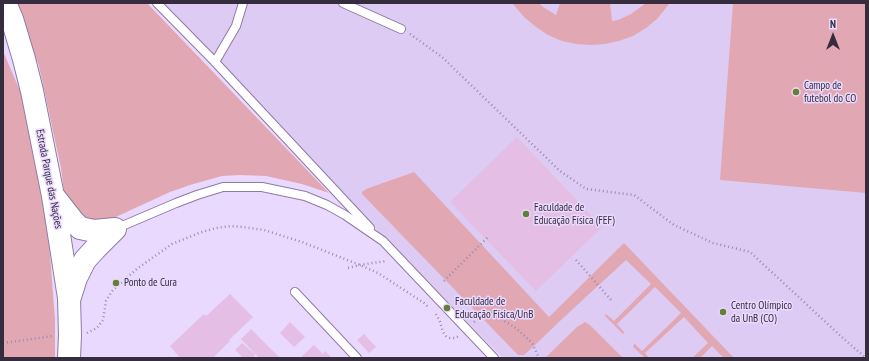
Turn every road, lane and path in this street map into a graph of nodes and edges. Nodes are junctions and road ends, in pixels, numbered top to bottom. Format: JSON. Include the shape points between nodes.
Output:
{"nodes":[{"id":1,"x":5,"y":3,"type":"edge"},
{"id":2,"x":157,"y":3,"type":"edge"},
{"id":3,"x":243,"y":3,"type":"edge"},
{"id":4,"x":343,"y":3,"type":"edge"},
{"id":5,"x":401,"y":29,"type":"joint"},
{"id":6,"x":214,"y":62,"type":"junction"},
{"id":7,"x":53,"y":196,"type":"junction"},
{"id":8,"x":115,"y":229,"type":"junction"},
{"id":9,"x":489,"y":236,"type":"dead end"},
{"id":10,"x":383,"y":242,"type":"junction"},
{"id":11,"x":576,"y":260,"type":"dead end"},
{"id":12,"x":386,"y":261,"type":"dead end"},
{"id":13,"x":360,"y":265,"type":"junction"},
{"id":14,"x":348,"y":268,"type":"dead end"},
{"id":15,"x":444,"y":281,"type":"dead end"},
{"id":16,"x":295,"y":292,"type":"dead end"},
{"id":17,"x":69,"y":298,"type":"junction"},
{"id":18,"x":612,"y":301,"type":"dead end"},
{"id":19,"x":480,"y":316,"type":"dead end"},
{"id":20,"x":88,"y":333,"type":"dead end"},
{"id":21,"x":463,"y":333,"type":"dead end"},
{"id":22,"x":55,"y":336,"type":"dead end"},
{"id":23,"x":3,"y":343,"type":"edge"},
{"id":24,"x":70,"y":358,"type":"edge"},
{"id":25,"x":357,"y":358,"type":"edge"},
{"id":26,"x":494,"y":358,"type":"edge"},
{"id":27,"x":539,"y":358,"type":"edge"},
{"id":28,"x":866,"y":358,"type":"edge"}],
"edges":[{"from":1,"to":7,"type":"highway","name":"Estrada Parque das Nações","via":[[32,91]]},
{"from":2,"to":6,"type":"lane"},
{"from":3,"to":6,"type":"lane","via":[[236,26]]},
{"from":4,"to":5,"type":"lane"},
{"from":5,"to":28,"type":"path","via":[[442,57],[560,171],[586,189],[634,195],[674,225],[713,243],[750,252]]},
{"from":6,"to":10,"type":"lane"},
{"from":7,"to":8,"type":"highway","via":[[80,228],[94,231]]},
{"from":7,"to":17,"type":"highway","name":"Estrada Parque das Nações"},
{"from":8,"to":10,"type":"lane","via":[[197,195],[224,188],[262,186],[305,196],[327,205],[346,215]]},
{"from":8,"to":17,"type":"highway","via":[[85,260]]},
{"from":9,"to":15,"type":"path"},
{"from":10,"to":26,"type":"lane"},
{"from":11,"to":18,"type":"path"},
{"from":12,"to":13,"type":"path"},
{"from":13,"to":14,"type":"path"},
{"from":13,"to":20,"type":"path","via":[[264,230],[231,226],[216,228],[172,244],[138,268],[113,290],[106,301],[103,320],[97,328]]},
{"from":13,"to":21,"type":"path","via":[[378,273],[424,303],[436,315],[446,336],[455,338]]},
{"from":16,"to":25,"type":"lane"},
{"from":17,"to":24,"type":"highway","name":"Estrada Parque das Nações"},
{"from":19,"to":27,"type":"path","via":[[485,313],[491,314],[516,328],[532,343]]},
{"from":22,"to":23,"type":"path"}]}
